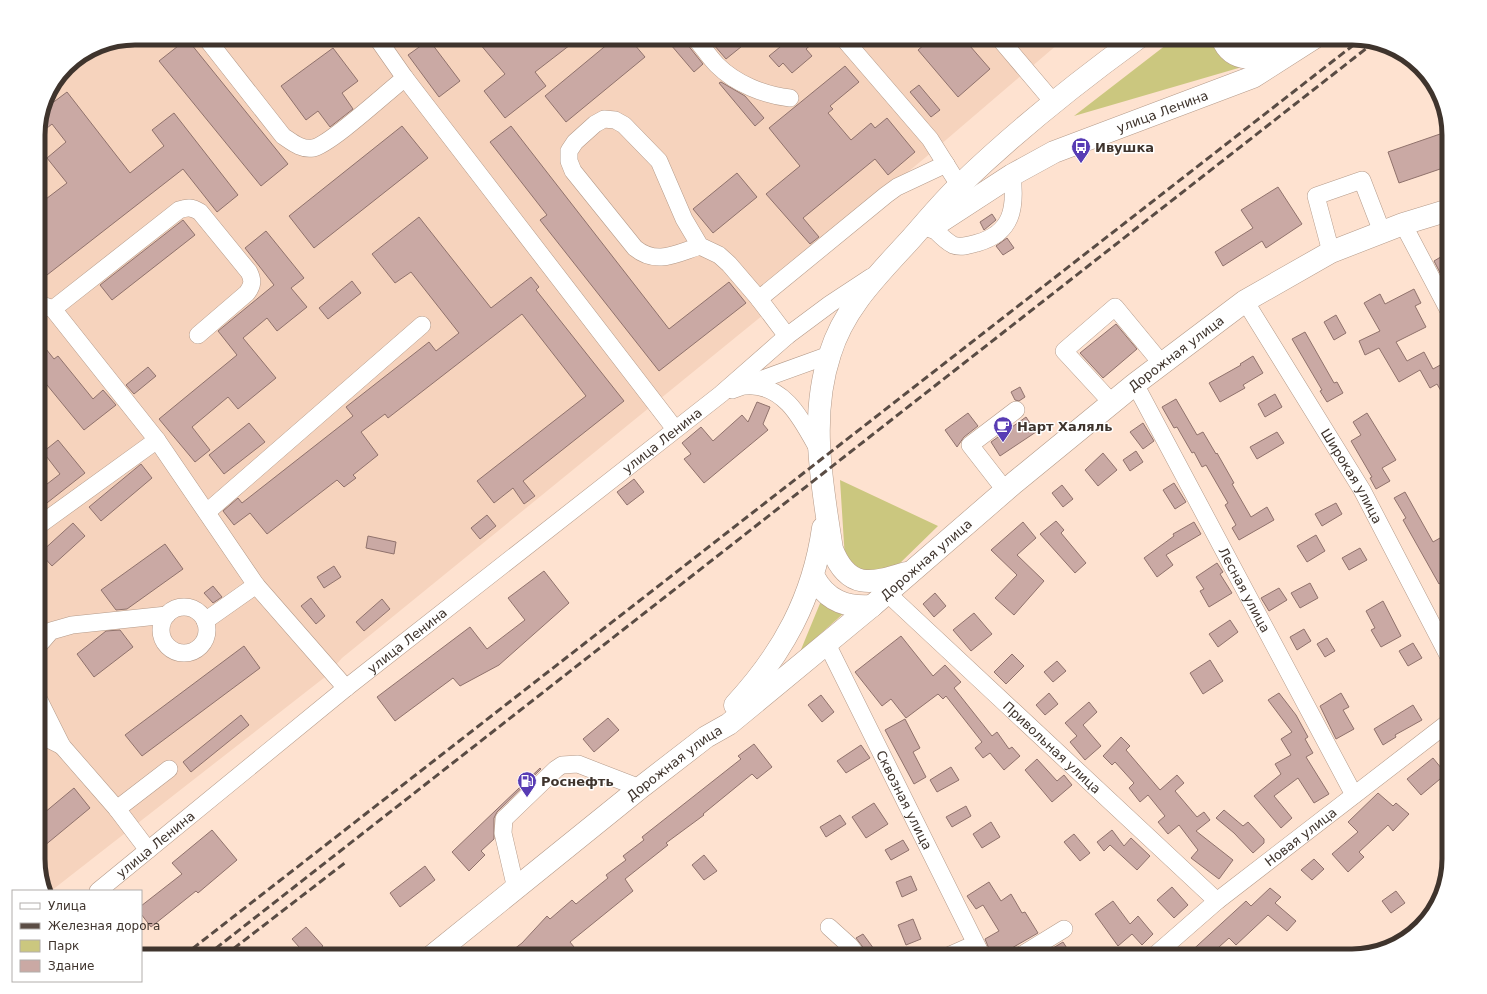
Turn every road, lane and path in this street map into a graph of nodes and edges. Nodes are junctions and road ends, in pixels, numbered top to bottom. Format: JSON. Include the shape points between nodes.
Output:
{"nodes":[{"id":1,"x":212,"y":45,"type":"edge"},
{"id":2,"x":382,"y":45,"type":"edge"},
{"id":3,"x":702,"y":45,"type":"edge"},
{"id":4,"x":849,"y":45,"type":"edge"},
{"id":5,"x":1005,"y":45,"type":"edge"},
{"id":6,"x":1128,"y":45,"type":"edge"},
{"id":7,"x":1227,"y":45,"type":"edge"},
{"id":8,"x":1301,"y":45,"type":"edge"},
{"id":9,"x":1304,"y":45,"type":"edge"},
{"id":10,"x":405,"y":78,"type":"junction"},
{"id":11,"x":790,"y":98,"type":"dead end"},
{"id":12,"x":1054,"y":103,"type":"junction"},
{"id":13,"x":946,"y":164,"type":"junction"},
{"id":14,"x":1012,"y":175,"type":"junction"},
{"id":15,"x":959,"y":185,"type":"junction"},
{"id":16,"x":1442,"y":212,"type":"edge"},
{"id":17,"x":1403,"y":224,"type":"junction"},
{"id":18,"x":932,"y":227,"type":"junction"},
{"id":19,"x":1382,"y":232,"type":"junction"},
{"id":20,"x":907,"y":243,"type":"junction"},
{"id":21,"x":700,"y":246,"type":"junction"},
{"id":22,"x":1331,"y":252,"type":"junction"},
{"id":23,"x":880,"y":271,"type":"junction"},
{"id":24,"x":1442,"y":297,"type":"edge"},
{"id":25,"x":759,"y":299,"type":"junction"},
{"id":26,"x":1245,"y":301,"type":"junction"},
{"id":27,"x":46,"y":308,"type":"edge"},
{"id":28,"x":422,"y":325,"type":"dead end"},
{"id":29,"x":198,"y":335,"type":"dead end"},
{"id":30,"x":787,"y":336,"type":"junction"},
{"id":31,"x":829,"y":355,"type":"junction"},
{"id":32,"x":1162,"y":364,"type":"junction"},
{"id":33,"x":1135,"y":384,"type":"junction"},
{"id":34,"x":738,"y":387,"type":"junction"},
{"id":35,"x":721,"y":394,"type":"junction"},
{"id":36,"x":1112,"y":403,"type":"junction"},
{"id":37,"x":1016,"y":410,"type":"dead end"},
{"id":38,"x":675,"y":429,"type":"junction"},
{"id":39,"x":157,"y":440,"type":"junction"},
{"id":40,"x":819,"y":452,"type":"junction"},
{"id":41,"x":1005,"y":490,"type":"junction"},
{"id":42,"x":826,"y":510,"type":"junction"},
{"id":43,"x":207,"y":512,"type":"junction"},
{"id":44,"x":45,"y":521,"type":"edge"},
{"id":45,"x":913,"y":570,"type":"junction"},
{"id":46,"x":814,"y":577,"type":"junction"},
{"id":47,"x":256,"y":585,"type":"junction"},
{"id":48,"x":880,"y":600,"type":"junction"},
{"id":49,"x":167,"y":615,"type":"junction"},
{"id":50,"x":205,"y":621,"type":"junction"},
{"id":51,"x":45,"y":638,"type":"edge"},
{"id":52,"x":827,"y":644,"type":"junction"},
{"id":53,"x":1442,"y":644,"type":"edge"},
{"id":54,"x":755,"y":683,"type":"junction"},
{"id":55,"x":346,"y":688,"type":"junction"},
{"id":56,"x":45,"y":712,"type":"edge"},
{"id":57,"x":1442,"y":727,"type":"edge"},
{"id":58,"x":706,"y":737,"type":"junction"},
{"id":59,"x":45,"y":738,"type":"edge"},
{"id":60,"x":62,"y":746,"type":"junction"},
{"id":61,"x":169,"y":769,"type":"dead end"},
{"id":62,"x":640,"y":788,"type":"junction"},
{"id":63,"x":1354,"y":795,"type":"junction"},
{"id":64,"x":117,"y":809,"type":"junction"},
{"id":65,"x":148,"y":850,"type":"junction"},
{"id":66,"x":516,"y":889,"type":"junction"},
{"id":67,"x":99,"y":890,"type":"edge"},
{"id":68,"x":1217,"y":901,"type":"junction"},
{"id":69,"x":828,"y":927,"type":"dead end"},
{"id":70,"x":1064,"y":929,"type":"dead end"},
{"id":71,"x":441,"y":949,"type":"edge"},
{"id":72,"x":852,"y":949,"type":"edge"},
{"id":73,"x":978,"y":949,"type":"edge"},
{"id":74,"x":1031,"y":949,"type":"edge"},
{"id":75,"x":1162,"y":949,"type":"edge"}],
"edges":[{"from":1,"to":10,"type":"street","via":[[283,136],[296,146],[313,148],[328,141]]},
{"from":2,"to":10,"type":"street"},
{"from":3,"to":11,"type":"street","via":[[718,66],[729,74],[758,91]]},
{"from":4,"to":13,"type":"street","via":[[930,140]]},
{"from":5,"to":12,"type":"street"},
{"from":6,"to":12,"type":"main road","name":"улица Ленина"},
{"from":7,"to":8,"type":"main road","via":[[1232,51],[1247,59],[1266,57]]},
{"from":9,"to":14,"type":"main road","name":"улица Ленина","via":[[1253,78],[1054,152]]},
{"from":10,"to":38,"type":"street"},
{"from":12,"to":15,"type":"main road","name":"улица Ленина"},
{"from":13,"to":15,"type":"street"},
{"from":13,"to":25,"type":"street","via":[[891,191]]},
{"from":14,"to":18,"type":"main road","name":"улица Ленина"},
{"from":14,"to":18,"type":"street","via":[[1014,198],[1011,213],[1000,232],[993,237],[961,246],[954,245]]},
{"from":15,"to":20,"type":"main road","name":"улица Ленина"},
{"from":16,"to":17,"type":"main road","name":"Дорожная улица"},
{"from":17,"to":19,"type":"main road","name":"Дорожная улица"},
{"from":17,"to":24,"type":"street"},
{"from":18,"to":20,"type":"main road","name":"улица Ленина"},
{"from":19,"to":22,"type":"main road","name":"Дорожная улица"},
{"from":19,"to":22,"type":"street","via":[[1362,180],[1316,196]]},
{"from":20,"to":23,"type":"main road","name":"улица Ленина"},
{"from":21,"to":21,"type":"street","via":[[655,258],[644,255],[635,248],[573,171],[569,161],[570,151],[575,142],[604,119],[615,120],[624,125],[659,161],[684,219]]},
{"from":21,"to":25,"type":"street","via":[[719,255]]},
{"from":22,"to":26,"type":"main road","name":"Дорожная улица"},
{"from":23,"to":30,"type":"street","name":"улица Ленина"},
{"from":23,"to":31,"type":"main road","via":[[843,322]]},
{"from":25,"to":30,"type":"street"},
{"from":26,"to":32,"type":"main road","name":"Дорожная улица"},
{"from":26,"to":53,"type":"street","name":"Широкая улица","via":[[1362,490]]},
{"from":27,"to":29,"type":"street","via":[[179,210],[193,208],[200,212],[252,278],[252,286],[247,293]]},
{"from":27,"to":39,"type":"street"},
{"from":28,"to":43,"type":"street"},
{"from":30,"to":35,"type":"street","name":"улица Ленина"},
{"from":31,"to":34,"type":"street","name":"улица Ленина"},
{"from":31,"to":40,"type":"main road","via":[[819,411]]},
{"from":32,"to":33,"type":"main road","name":"Дорожная улица"},
{"from":32,"to":36,"type":"street","via":[[1115,306],[1064,351]]},
{"from":33,"to":36,"type":"main road","name":"Дорожная улица"},
{"from":33,"to":63,"type":"street","name":"Лесная улица"},
{"from":34,"to":35,"type":"street","name":"улица Ленина"},
{"from":34,"to":40,"type":"street","name":"улица Ленина","via":[[756,386],[780,395],[794,411]]},
{"from":35,"to":38,"type":"street","name":"улица Ленина"},
{"from":36,"to":41,"type":"main road","name":"Дорожная улица"},
{"from":37,"to":41,"type":"street","via":[[970,445]]},
{"from":38,"to":55,"type":"street","name":"улица Ленина"},
{"from":39,"to":43,"type":"street"},
{"from":39,"to":44,"type":"street"},
{"from":40,"to":42,"type":"main road"},
{"from":41,"to":45,"type":"main road","name":"Дорожная улица"},
{"from":42,"to":45,"type":"main road","via":[[832,549],[838,564],[850,576],[864,581],[882,580]]},
{"from":42,"to":46,"type":"main road"},
{"from":43,"to":47,"type":"street"},
{"from":45,"to":48,"type":"main road","name":"Дорожная улица"},
{"from":46,"to":48,"type":"main road","via":[[829,597],[842,604],[857,607]]},
{"from":46,"to":54,"type":"main road","via":[[776,655]]},
{"from":47,"to":50,"type":"street"},
{"from":47,"to":55,"type":"street"},
{"from":48,"to":52,"type":"main road","name":"Дорожная улица"},
{"from":48,"to":68,"type":"street","name":"Привольная улица"},
{"from":49,"to":50,"type":"street","via":[[172,610],[188,607],[201,615]]},
{"from":49,"to":50,"type":"street","via":[[163,622],[162,636],[170,649],[177,652],[192,652],[203,643],[207,629]]},
{"from":49,"to":51,"type":"street","via":[[72,625],[51,631]]},
{"from":52,"to":54,"type":"main road"},
{"from":52,"to":58,"type":"main road","name":"Дорожная улица","via":[[729,724]]},
{"from":52,"to":73,"type":"street","name":"Сквозная улица"},
{"from":54,"to":58,"type":"main road"},
{"from":55,"to":65,"type":"street","name":"улица Ленина"},
{"from":56,"to":60,"type":"street"},
{"from":57,"to":63,"type":"street","name":"Новая улица"},
{"from":58,"to":62,"type":"main road","name":"Дорожная улица"},
{"from":59,"to":60,"type":"street"},
{"from":60,"to":64,"type":"street"},
{"from":61,"to":64,"type":"street"},
{"from":62,"to":66,"type":"main road","name":"Дорожная улица"},
{"from":62,"to":66,"type":"street","via":[[578,764],[570,763],[556,769],[504,819],[503,834]]},
{"from":63,"to":68,"type":"street","name":"Новая улица"},
{"from":64,"to":65,"type":"street"},
{"from":65,"to":67,"type":"street","name":"улица Ленина"},
{"from":66,"to":71,"type":"main road","name":"Дорожная улица"},
{"from":68,"to":75,"type":"street","name":"Новая улица"},
{"from":69,"to":72,"type":"street"},
{"from":70,"to":74,"type":"street"}]}
